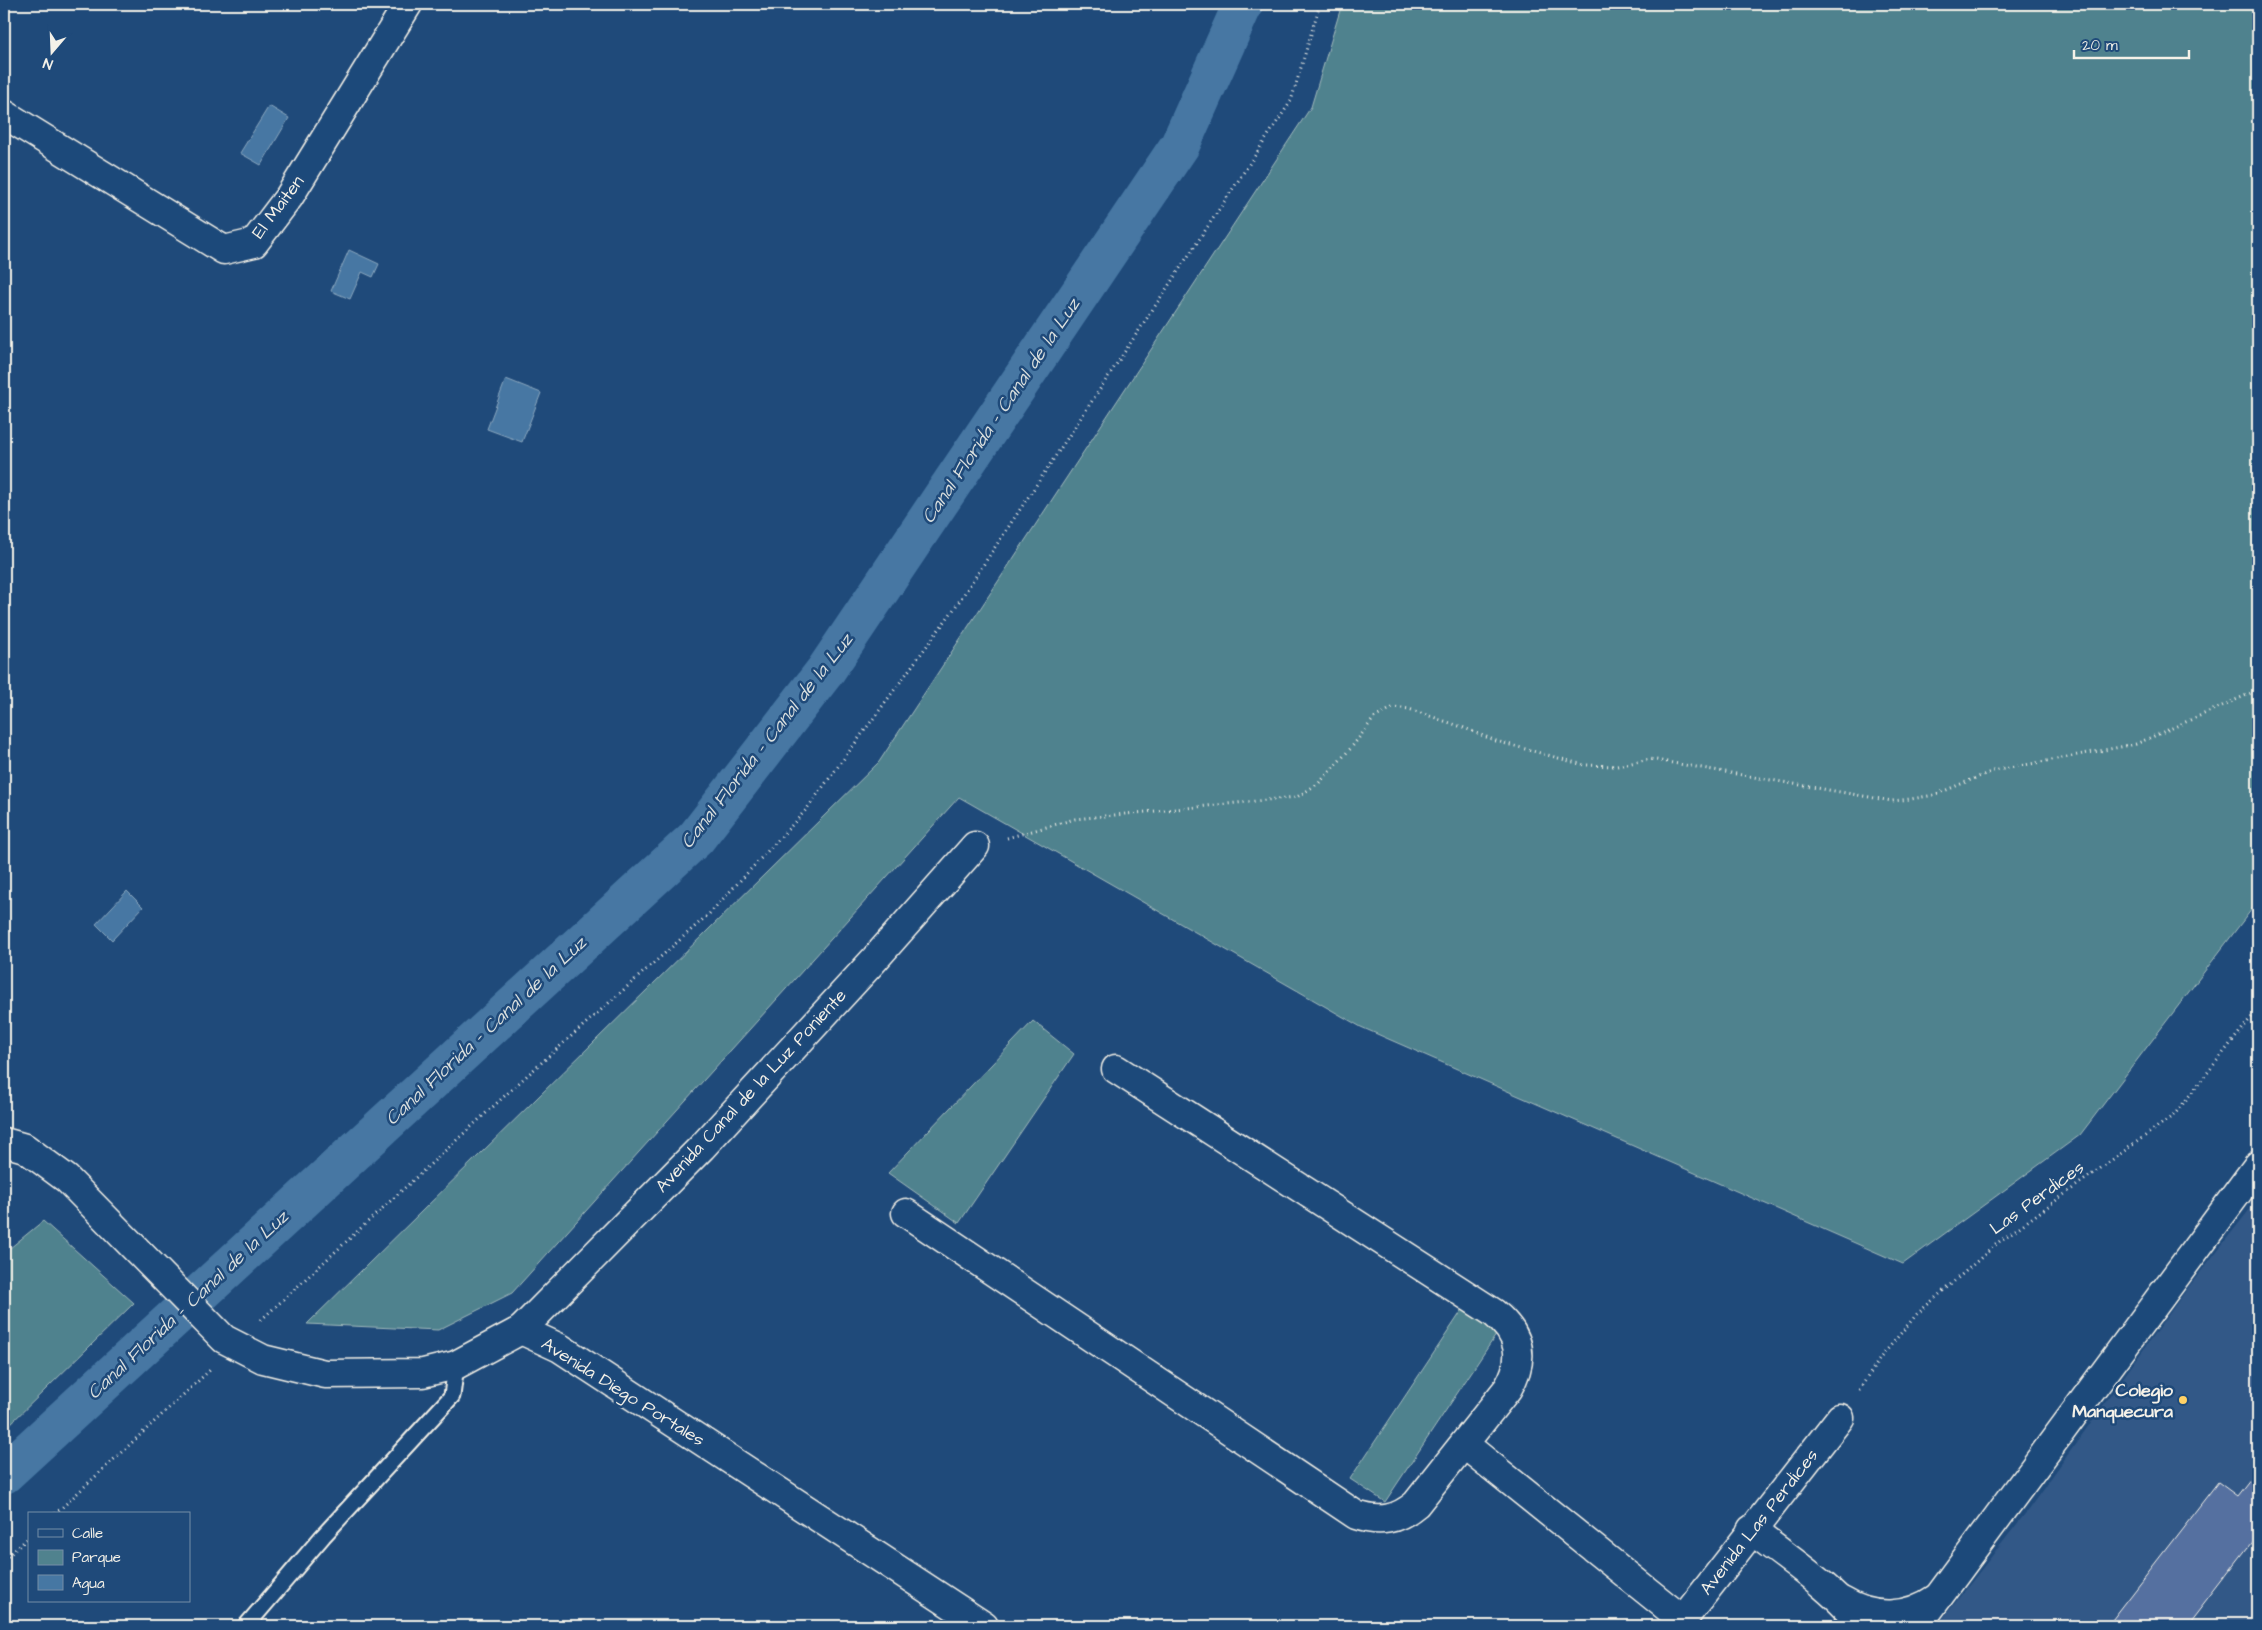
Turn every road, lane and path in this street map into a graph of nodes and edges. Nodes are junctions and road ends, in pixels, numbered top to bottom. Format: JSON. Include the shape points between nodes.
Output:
{"nodes":[{"id":1,"x":408,"y":4,"type":"edge"},
{"id":2,"x":1320,"y":4,"type":"edge"},
{"id":3,"x":4,"y":114,"type":"edge"},
{"id":4,"x":2258,"y":690,"type":"edge"},
{"id":5,"x":975,"y":846,"type":"joint"},
{"id":6,"x":2258,"y":1009,"type":"edge"},
{"id":7,"x":1116,"y":1069,"type":"dead end"},
{"id":8,"x":4,"y":1142,"type":"edge"},
{"id":9,"x":2255,"y":1175,"type":"edge"},
{"id":10,"x":906,"y":1213,"type":"dead end"},
{"id":11,"x":521,"y":1330,"type":"junction"},
{"id":12,"x":230,"y":1342,"type":"junction"},
{"id":13,"x":456,"y":1365,"type":"junction"},
{"id":14,"x":1840,"y":1418,"type":"joint"},
{"id":15,"x":1464,"y":1444,"type":"junction"},
{"id":16,"x":57,"y":1512,"type":"edge"},
{"id":17,"x":1751,"y":1530,"type":"junction"},
{"id":18,"x":28,"y":1539,"type":"edge"},
{"id":19,"x":4,"y":1560,"type":"edge"},
{"id":20,"x":1940,"y":1595,"type":"junction"},
{"id":21,"x":1838,"y":1599,"type":"junction"},
{"id":22,"x":1681,"y":1623,"type":"edge"},
{"id":23,"x":246,"y":1626,"type":"edge"},
{"id":24,"x":984,"y":1626,"type":"edge"},
{"id":25,"x":1860,"y":1626,"type":"edge"},
{"id":26,"x":1917,"y":1626,"type":"edge"}],
"edges":[{"from":1,"to":3,"type":"street","name":"El Maiten","via":[[290,197],[254,243],[224,250]]},
{"from":2,"to":12,"type":"path","via":[[1290,101],[954,610],[806,810],[709,914]]},
{"from":4,"to":5,"type":"path","via":[[2136,744],[1993,771],[1934,795],[1892,801],[1650,759],[1617,766],[1584,765],[1496,741],[1409,709],[1394,707],[1374,718],[1352,748],[1319,783],[1297,796],[1075,820]]},
{"from":5,"to":11,"type":"street","name":"Avenida Canal de la Luz Poniente","via":[[702,1147]]},
{"from":6,"to":14,"type":"path","name":"Las Perdices","via":[[2174,1115],[2000,1241],[1916,1314],[1881,1357]]},
{"from":7,"to":15,"type":"street","via":[[1504,1321],[1517,1344],[1519,1360],[1516,1375]]},
{"from":8,"to":12,"type":"street","name":"Avenida Diego Portales","via":[[25,1148],[66,1179]]},
{"from":9,"to":20,"type":"street"},
{"from":10,"to":15,"type":"street","via":[[1356,1515],[1381,1520],[1406,1512]]},
{"from":11,"to":13,"type":"street","name":"Avenida Diego Portales"},
{"from":11,"to":24,"type":"street","name":"Avenida Diego Portales","via":[[560,1348]]},
{"from":12,"to":13,"type":"street","name":"Avenida Diego Portales","via":[[263,1359],[324,1374],[423,1373]]},
{"from":12,"to":16,"type":"path"},
{"from":13,"to":23,"type":"lane","via":[[452,1396],[322,1536]]},
{"from":14,"to":17,"type":"street","name":"Avenida Las Perdices"},
{"from":15,"to":22,"type":"street"},
{"from":17,"to":21,"type":"street"},
{"from":17,"to":22,"type":"street","name":"Avenida Las Perdices"},
{"from":18,"to":19,"type":"path"},
{"from":20,"to":21,"type":"street","via":[[1911,1612],[1895,1615],[1868,1613]]},
{"from":20,"to":26,"type":"street"},
{"from":21,"to":25,"type":"street"}]}
